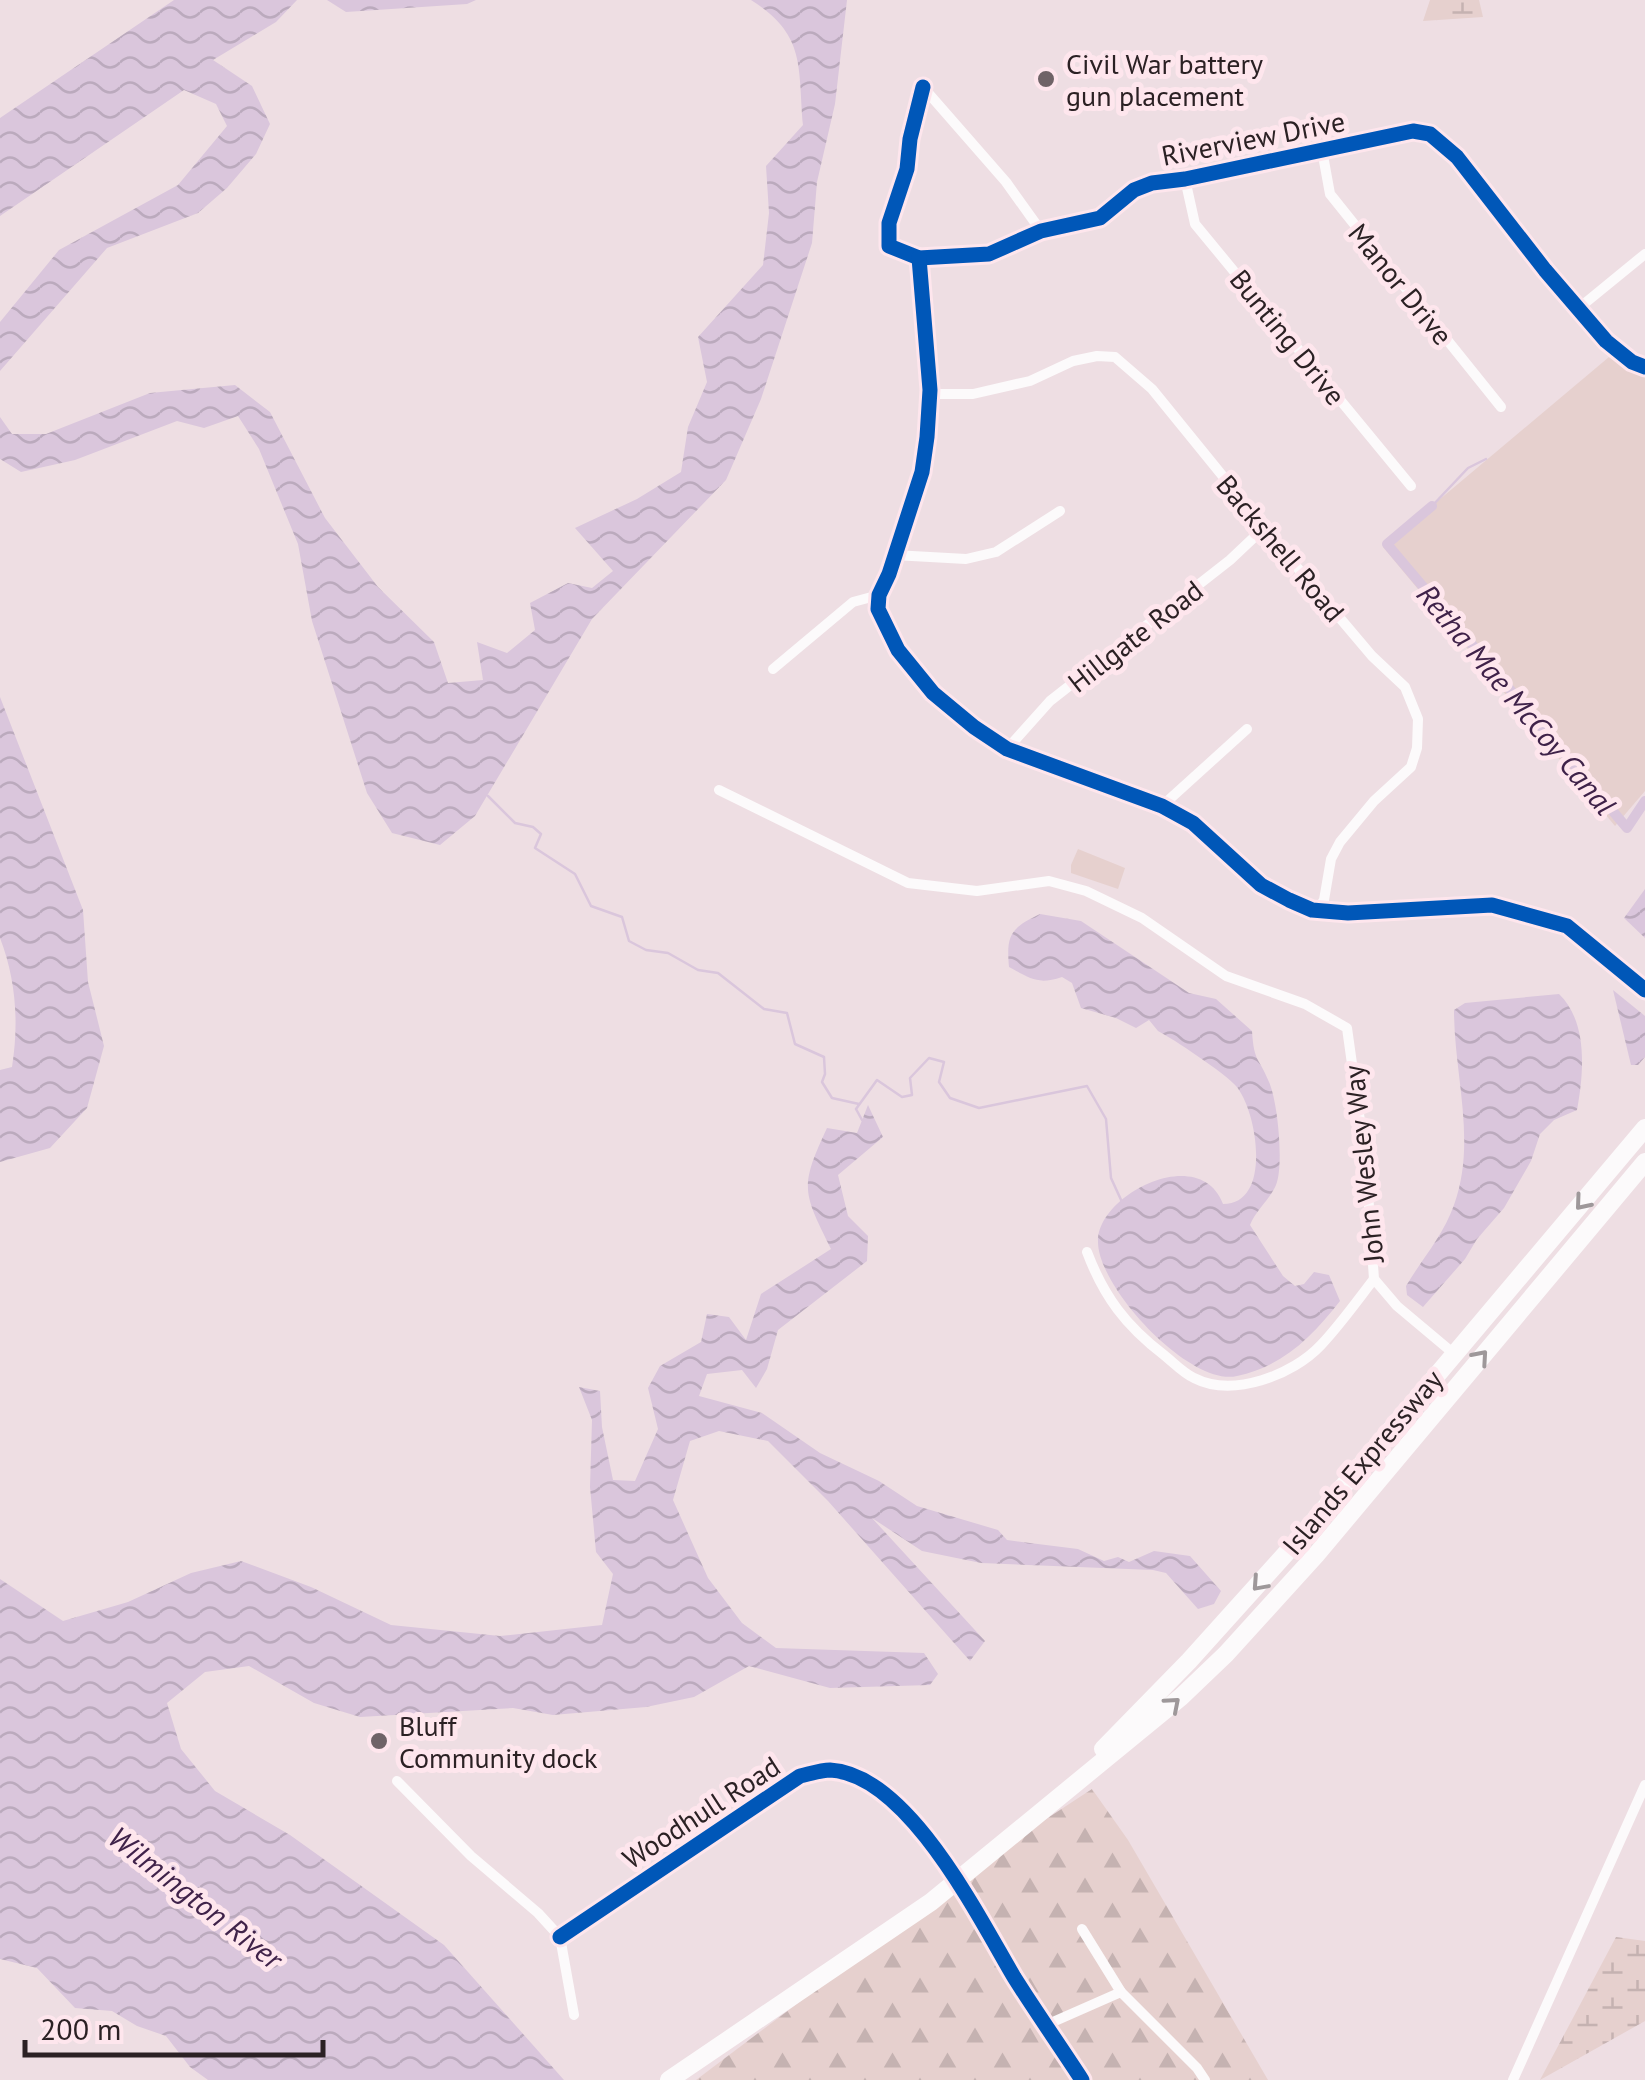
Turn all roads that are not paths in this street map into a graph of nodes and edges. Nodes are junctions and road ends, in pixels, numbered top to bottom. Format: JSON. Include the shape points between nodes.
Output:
{"nodes":[{"id":1,"x":1322,"y":150,"type":"junction"},
{"id":2,"x":1184,"y":179,"type":"junction"},
{"id":3,"x":1042,"y":231,"type":"junction"},
{"id":4,"x":1645,"y":254,"type":"edge"},
{"id":5,"x":920,"y":258,"type":"junction"},
{"id":6,"x":1579,"y":308,"type":"junction"},
{"id":7,"x":1645,"y":367,"type":"edge"},
{"id":8,"x":929,"y":394,"type":"junction"},
{"id":9,"x":1501,"y":407,"type":"dead end"},
{"id":10,"x":1411,"y":486,"type":"dead end"},
{"id":11,"x":1060,"y":511,"type":"dead end"},
{"id":12,"x":1266,"y":526,"type":"junction"},
{"id":13,"x":894,"y":555,"type":"junction"},
{"id":14,"x":878,"y":595,"type":"junction"},
{"id":15,"x":773,"y":669,"type":"dead end"},
{"id":16,"x":1246,"y":729,"type":"dead end"},
{"id":17,"x":1008,"y":749,"type":"junction"},
{"id":18,"x":719,"y":790,"type":"dead end"},
{"id":19,"x":1162,"y":806,"type":"junction"},
{"id":20,"x":1318,"y":910,"type":"junction"},
{"id":21,"x":1645,"y":990,"type":"edge"},
{"id":22,"x":1645,"y":1128,"type":"edge"},
{"id":23,"x":1645,"y":1162,"type":"edge"},
{"id":24,"x":1087,"y":1252,"type":"dead end"},
{"id":25,"x":1374,"y":1279,"type":"junction"},
{"id":26,"x":1453,"y":1353,"type":"junction"},
{"id":27,"x":397,"y":1781,"type":"dead end"},
{"id":28,"x":1645,"y":1784,"type":"edge"},
{"id":29,"x":1070,"y":1788,"type":"junction"},
{"id":30,"x":957,"y":1881,"type":"junction"},
{"id":31,"x":1082,"y":1930,"type":"dead end"},
{"id":32,"x":560,"y":1937,"type":"junction"},
{"id":33,"x":1121,"y":1992,"type":"junction"},
{"id":34,"x":574,"y":2016,"type":"dead end"},
{"id":35,"x":1046,"y":2025,"type":"junction"},
{"id":36,"x":669,"y":2080,"type":"edge"},
{"id":37,"x":1082,"y":2080,"type":"edge"},
{"id":38,"x":1205,"y":2080,"type":"edge"},
{"id":39,"x":1514,"y":2080,"type":"edge"}],
"edges":[{"from":1,"to":2,"type":"street","name":"Riverview Drive"},
{"from":1,"to":6,"type":"street","name":"Riverview Drive","via":[[1413,131],[1430,134],[1457,156]]},
{"from":1,"to":9,"type":"street","name":"Manor Drive","via":[[1330,194]]},
{"from":2,"to":3,"type":"street","name":"Riverview Drive","via":[[1134,190],[1100,218]]},
{"from":2,"to":10,"type":"street","name":"Bunting Drive","via":[[1195,224]]},
{"from":3,"to":5,"type":"street","name":"Riverview Drive","via":[[989,254]]},
{"from":3,"to":5,"type":"street","via":[[923,87],[889,246]]},
{"from":4,"to":6,"type":"street"},
{"from":5,"to":8,"type":"street"},
{"from":6,"to":7,"type":"street","name":"Riverview Drive","via":[[1606,341]]},
{"from":8,"to":12,"type":"street","name":"Backshell Road","via":[[991,391],[1074,361],[1116,357],[1152,389]]},
{"from":8,"to":13,"type":"street","via":[[922,472]]},
{"from":11,"to":13,"type":"street","via":[[996,552],[966,559]]},
{"from":12,"to":17,"type":"street","name":"Hillgate Road","via":[[1050,701]]},
{"from":12,"to":20,"type":"street","name":"Backshell Road","via":[[1405,687],[1418,719],[1412,767],[1340,842]]},
{"from":13,"to":14,"type":"street"},
{"from":14,"to":15,"type":"street","via":[[853,602]]},
{"from":14,"to":17,"type":"street","via":[[888,630],[916,673],[965,720]]},
{"from":16,"to":19,"type":"street"},
{"from":17,"to":19,"type":"street"},
{"from":18,"to":25,"type":"street","name":"John Wesley Way","via":[[920,886],[977,891],[1049,881],[1086,891],[1142,918],[1226,976],[1305,1004],[1346,1028]]},
{"from":19,"to":20,"type":"street","via":[[1200,829],[1262,885]]},
{"from":20,"to":21,"type":"street","via":[[1492,905],[1567,926]]},
{"from":22,"to":26,"type":"main road","name":"Islands Expressway","one_way":true},
{"from":29,"to":23,"type":"main road","name":"Islands Expressway","one_way":true,"via":[[1180,1697],[1260,1617]]},
{"from":24,"to":25,"type":"street","via":[[1100,1288],[1142,1335],[1192,1377],[1220,1387],[1257,1381],[1320,1348]]},
{"from":25,"to":26,"type":"street","name":"John Wesley Way"},
{"from":26,"to":29,"type":"main road","name":"Islands Expressway","one_way":true,"via":[[1298,1540]]},
{"from":27,"to":32,"type":"street"},
{"from":28,"to":39,"type":"street"},
{"from":29,"to":30,"type":"main road","name":"Islands Expressway"},
{"from":30,"to":32,"type":"street","name":"Woodhull Road","via":[[900,1808],[854,1776],[829,1770],[800,1776]]},
{"from":30,"to":35,"type":"street","name":"Woodhull Road"},
{"from":30,"to":36,"type":"main road","name":"Islands Expressway"},
{"from":31,"to":33,"type":"street"},
{"from":32,"to":34,"type":"street"},
{"from":33,"to":35,"type":"street"},
{"from":33,"to":38,"type":"street"},
{"from":35,"to":37,"type":"street","name":"Woodhull Road"}]}
